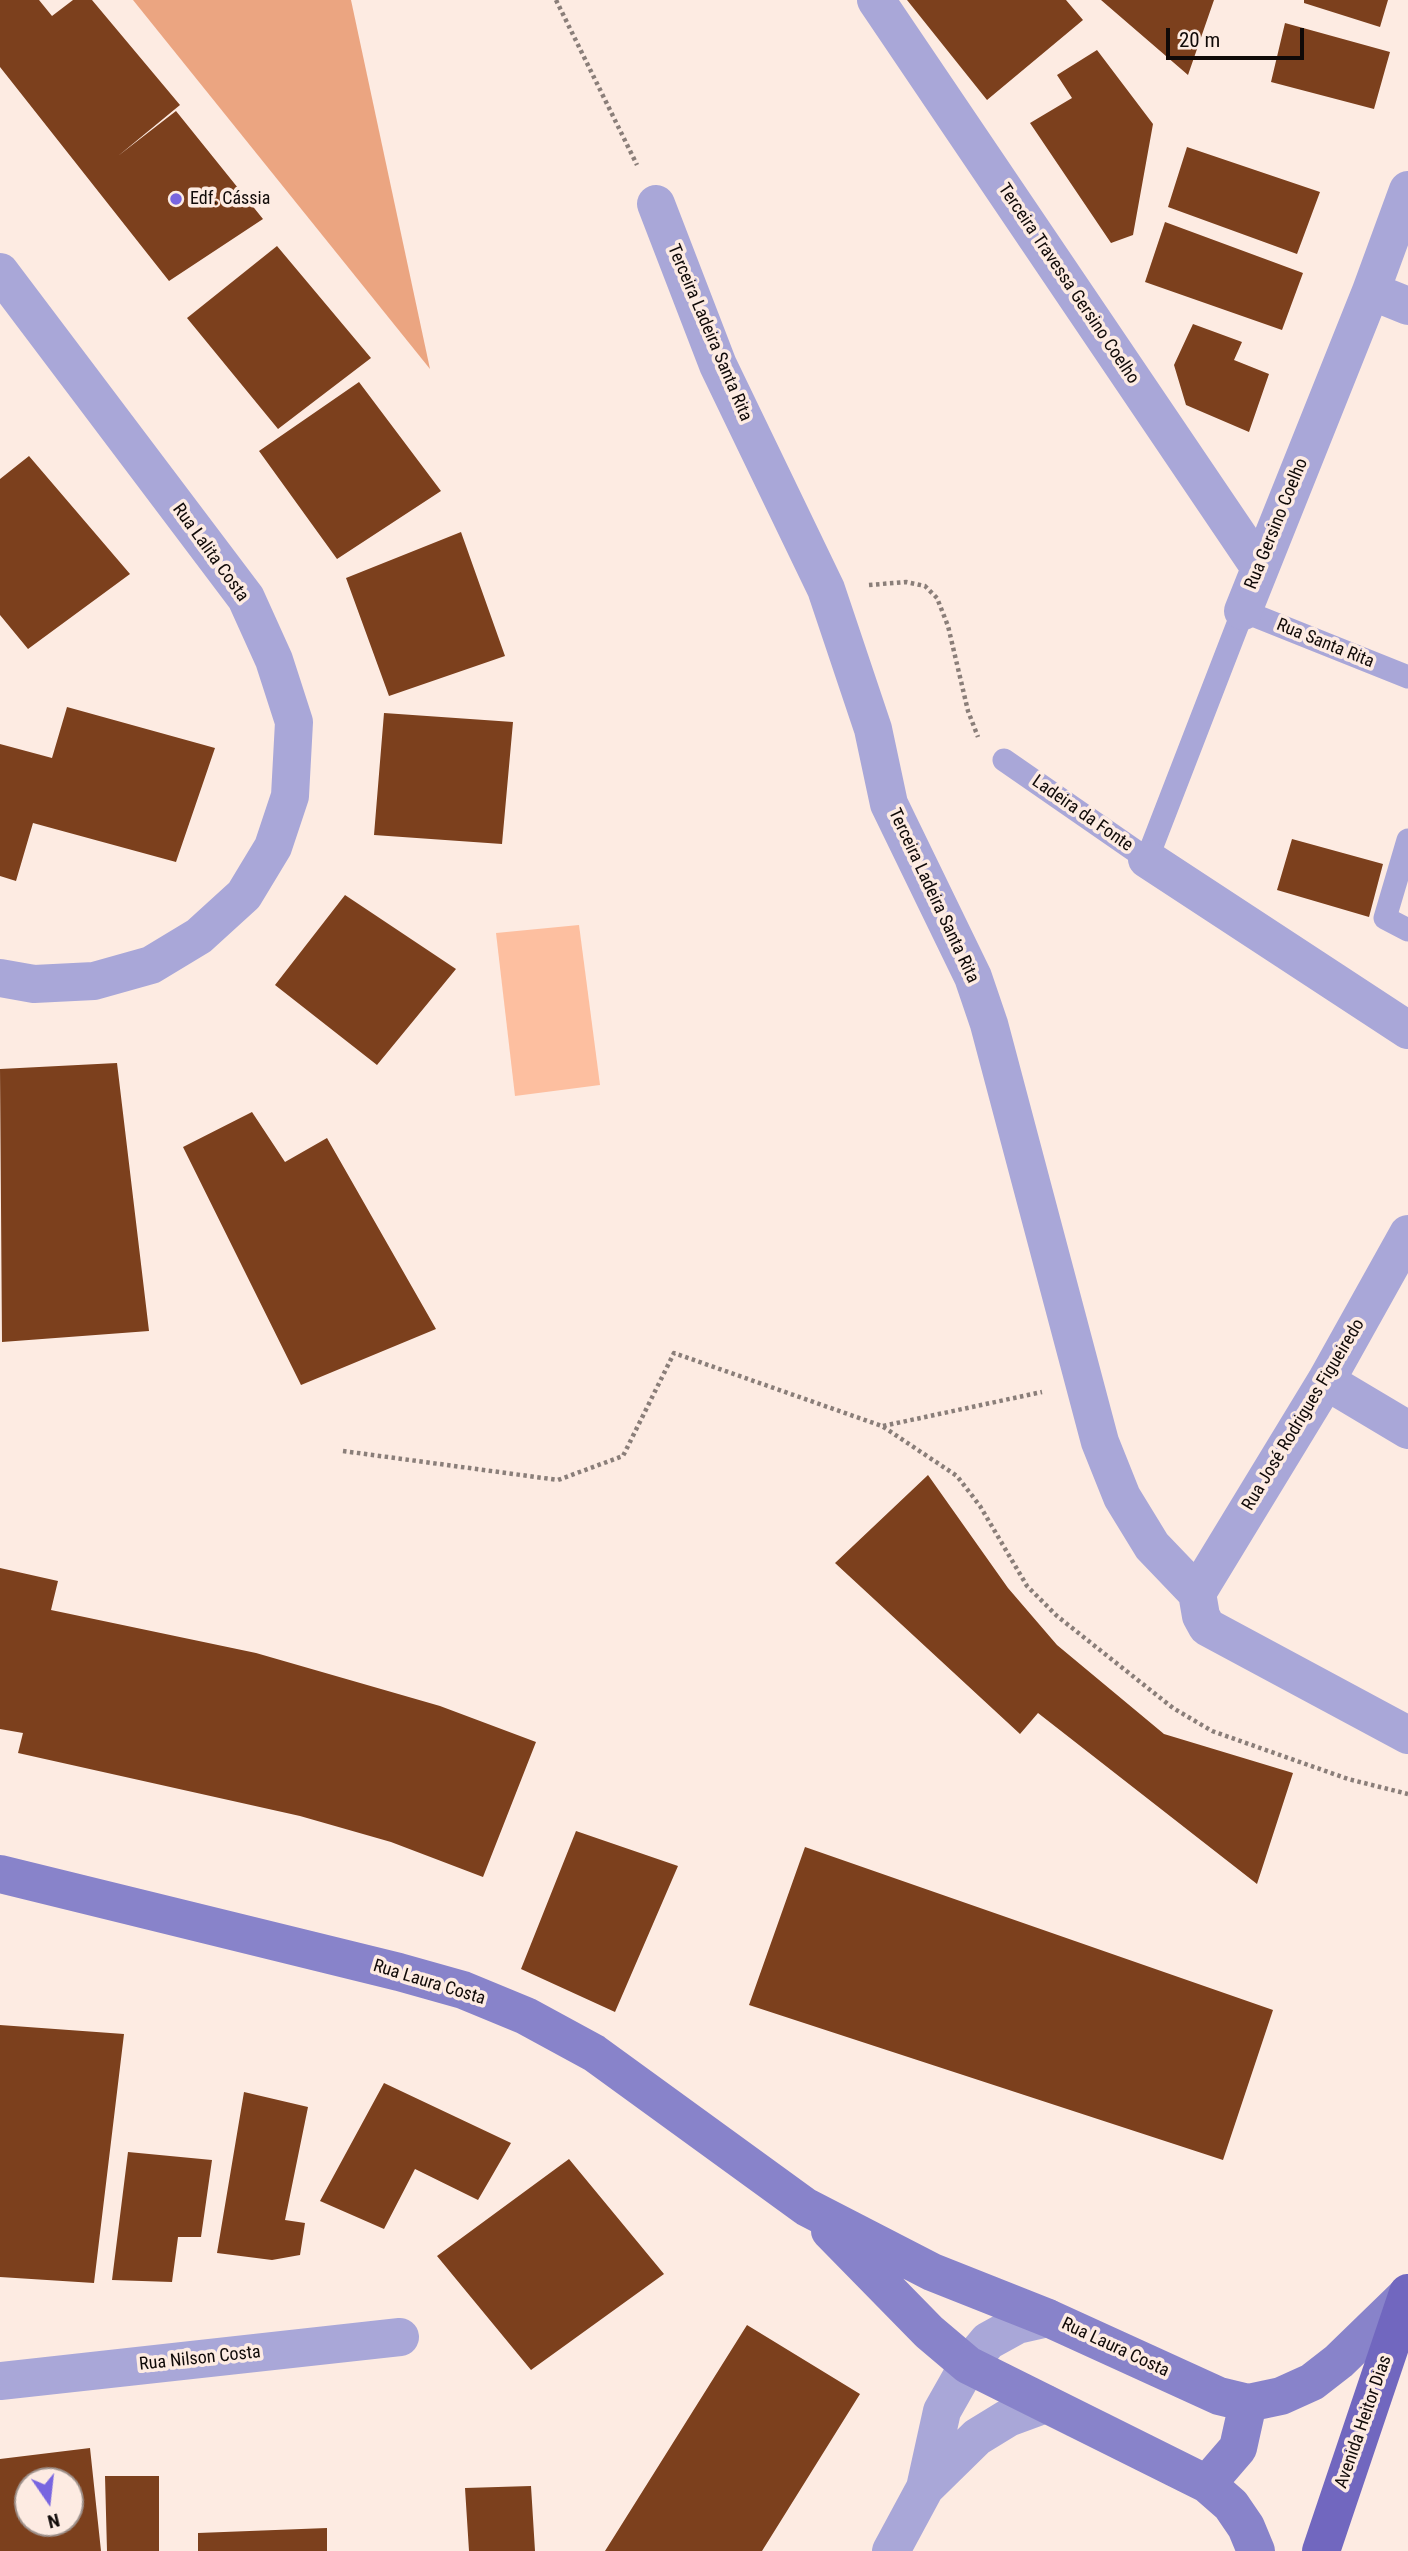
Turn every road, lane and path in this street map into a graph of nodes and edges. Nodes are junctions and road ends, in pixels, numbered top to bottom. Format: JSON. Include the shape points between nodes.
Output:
{"nodes":[{"id":1,"x":556,"y":0,"type":"edge"},
{"id":2,"x":876,"y":0,"type":"edge"},
{"id":3,"x":1408,"y":190,"type":"edge"},
{"id":4,"x":656,"y":204,"type":"joint"},
{"id":5,"x":0,"y":272,"type":"edge"},
{"id":6,"x":1371,"y":291,"type":"junction"},
{"id":7,"x":1408,"y":306,"type":"edge"},
{"id":8,"x":1260,"y":568,"type":"junction"},
{"id":9,"x":826,"y":589,"type":"junction"},
{"id":10,"x":1243,"y":611,"type":"junction"},
{"id":11,"x":1408,"y":677,"type":"edge"},
{"id":12,"x":1004,"y":760,"type":"joint"},
{"id":13,"x":1408,"y":840,"type":"edge"},
{"id":14,"x":1147,"y":859,"type":"junction"},
{"id":15,"x":1408,"y":930,"type":"edge"},
{"id":16,"x":0,"y":978,"type":"edge"},
{"id":17,"x":1408,"y":1030,"type":"edge"},
{"id":18,"x":1408,"y":1234,"type":"edge"},
{"id":19,"x":1326,"y":1381,"type":"junction"},
{"id":20,"x":1084,"y":1382,"type":"junction"},
{"id":21,"x":882,"y":1426,"type":"junction"},
{"id":22,"x":1408,"y":1430,"type":"edge"},
{"id":23,"x":343,"y":1451,"type":"dead end"},
{"id":24,"x":1197,"y":1593,"type":"junction"},
{"id":25,"x":1408,"y":1735,"type":"edge"},
{"id":26,"x":1408,"y":1794,"type":"edge"},
{"id":27,"x":0,"y":1874,"type":"edge"},
{"id":28,"x":806,"y":2207,"type":"junction"},
{"id":29,"x":1408,"y":2294,"type":"edge"},
{"id":30,"x":1048,"y":2318,"type":"junction"},
{"id":31,"x":400,"y":2337,"type":"dead end"},
{"id":32,"x":968,"y":2365,"type":"junction"},
{"id":33,"x":0,"y":2381,"type":"edge"},
{"id":34,"x":1248,"y":2403,"type":"junction"},
{"id":35,"x":1046,"y":2404,"type":"junction"},
{"id":36,"x":1207,"y":2484,"type":"junction"},
{"id":37,"x":925,"y":2488,"type":"junction"},
{"id":38,"x":891,"y":2551,"type":"edge"},
{"id":39,"x":1256,"y":2551,"type":"edge"},
{"id":40,"x":1321,"y":2551,"type":"edge"}],
"edges":[{"from":1,"to":4,"type":"path"},
{"from":2,"to":8,"type":"street","name":"Terceira Travessa Gersino Coelho"},
{"from":3,"to":6,"type":"street","name":"Rua Gersino Coelho"},
{"from":4,"to":9,"type":"street","name":"Terceira Ladeira Santa Rita","via":[[718,365]]},
{"from":5,"to":16,"type":"street","name":"Rua Lalita Costa","via":[[246,598],[274,660],[294,722],[290,796],[273,847],[244,895],[199,936],[151,965],[94,981],[34,984]]},
{"from":6,"to":7,"type":"street"},
{"from":6,"to":8,"type":"street","name":"Rua Gersino Coelho"},
{"from":8,"to":10,"type":"street","name":"Rua Gersino Coelho"},
{"from":9,"to":12,"type":"path","via":[[906,582],[925,586],[937,598],[948,626],[975,730]]},
{"from":9,"to":20,"type":"street","name":"Terceira Ladeira Santa Rita","via":[[873,729],[889,804],[958,940],[989,1024]]},
{"from":10,"to":11,"type":"lane","name":"Rua Santa Rita"},
{"from":10,"to":14,"type":"lane","name":"Rua Gersino Coelho"},
{"from":12,"to":14,"type":"lane","name":"Ladeira da Fonte"},
{"from":13,"to":15,"type":"lane","via":[[1384,918]]},
{"from":14,"to":17,"type":"street","name":"Ladeira da Fonte"},
{"from":18,"to":19,"type":"street","name":"Rua José Rodrigues Figueiredo"},
{"from":19,"to":22,"type":"street"},
{"from":19,"to":24,"type":"street","name":"Rua José Rodrigues Figueiredo"},
{"from":20,"to":21,"type":"path"},
{"from":20,"to":24,"type":"street","name":"Terceira Ladeira Santa Rita","via":[[1100,1443],[1122,1497],[1153,1546]]},
{"from":21,"to":23,"type":"path","via":[[674,1353],[623,1456],[558,1480]]},
{"from":21,"to":26,"type":"path","via":[[957,1476],[1027,1586],[1057,1616],[1173,1708],[1212,1731],[1348,1779]]},
{"from":24,"to":25,"type":"street","name":"Terceira Ladeira Santa Rita","via":[[1208,1627]]},
{"from":27,"to":28,"type":"street","name":"Rua Laura Costa","via":[[399,1972],[463,1990],[526,2016],[594,2053]]},
{"from":28,"to":30,"type":"street","name":"Rua Laura Costa","via":[[932,2272]]},
{"from":28,"to":32,"type":"street","name":"Rua Laura Costa","via":[[929,2332]]},
{"from":29,"to":34,"type":"street","name":"Rua Laura Costa","via":[[1312,2382],[1281,2396]]},
{"from":29,"to":40,"type":"main road","name":"Avenida Heitor Dias"},
{"from":30,"to":32,"type":"street","via":[[1017,2325],[988,2341]]},
{"from":30,"to":34,"type":"street","name":"Rua Laura Costa","via":[[1219,2396]]},
{"from":31,"to":33,"type":"street","name":"Rua Nilson Costa"},
{"from":32,"to":35,"type":"street","name":"Rua Laura Costa"},
{"from":32,"to":37,"type":"street","via":[[942,2411]]},
{"from":34,"to":36,"type":"street","via":[[1238,2448]]},
{"from":35,"to":36,"type":"street","name":"Rua Laura Costa"},
{"from":35,"to":37,"type":"street","via":[[1008,2418],[977,2437]]},
{"from":36,"to":39,"type":"street","name":"Rua Laura Costa","via":[[1231,2505]]},
{"from":37,"to":38,"type":"street"}]}
